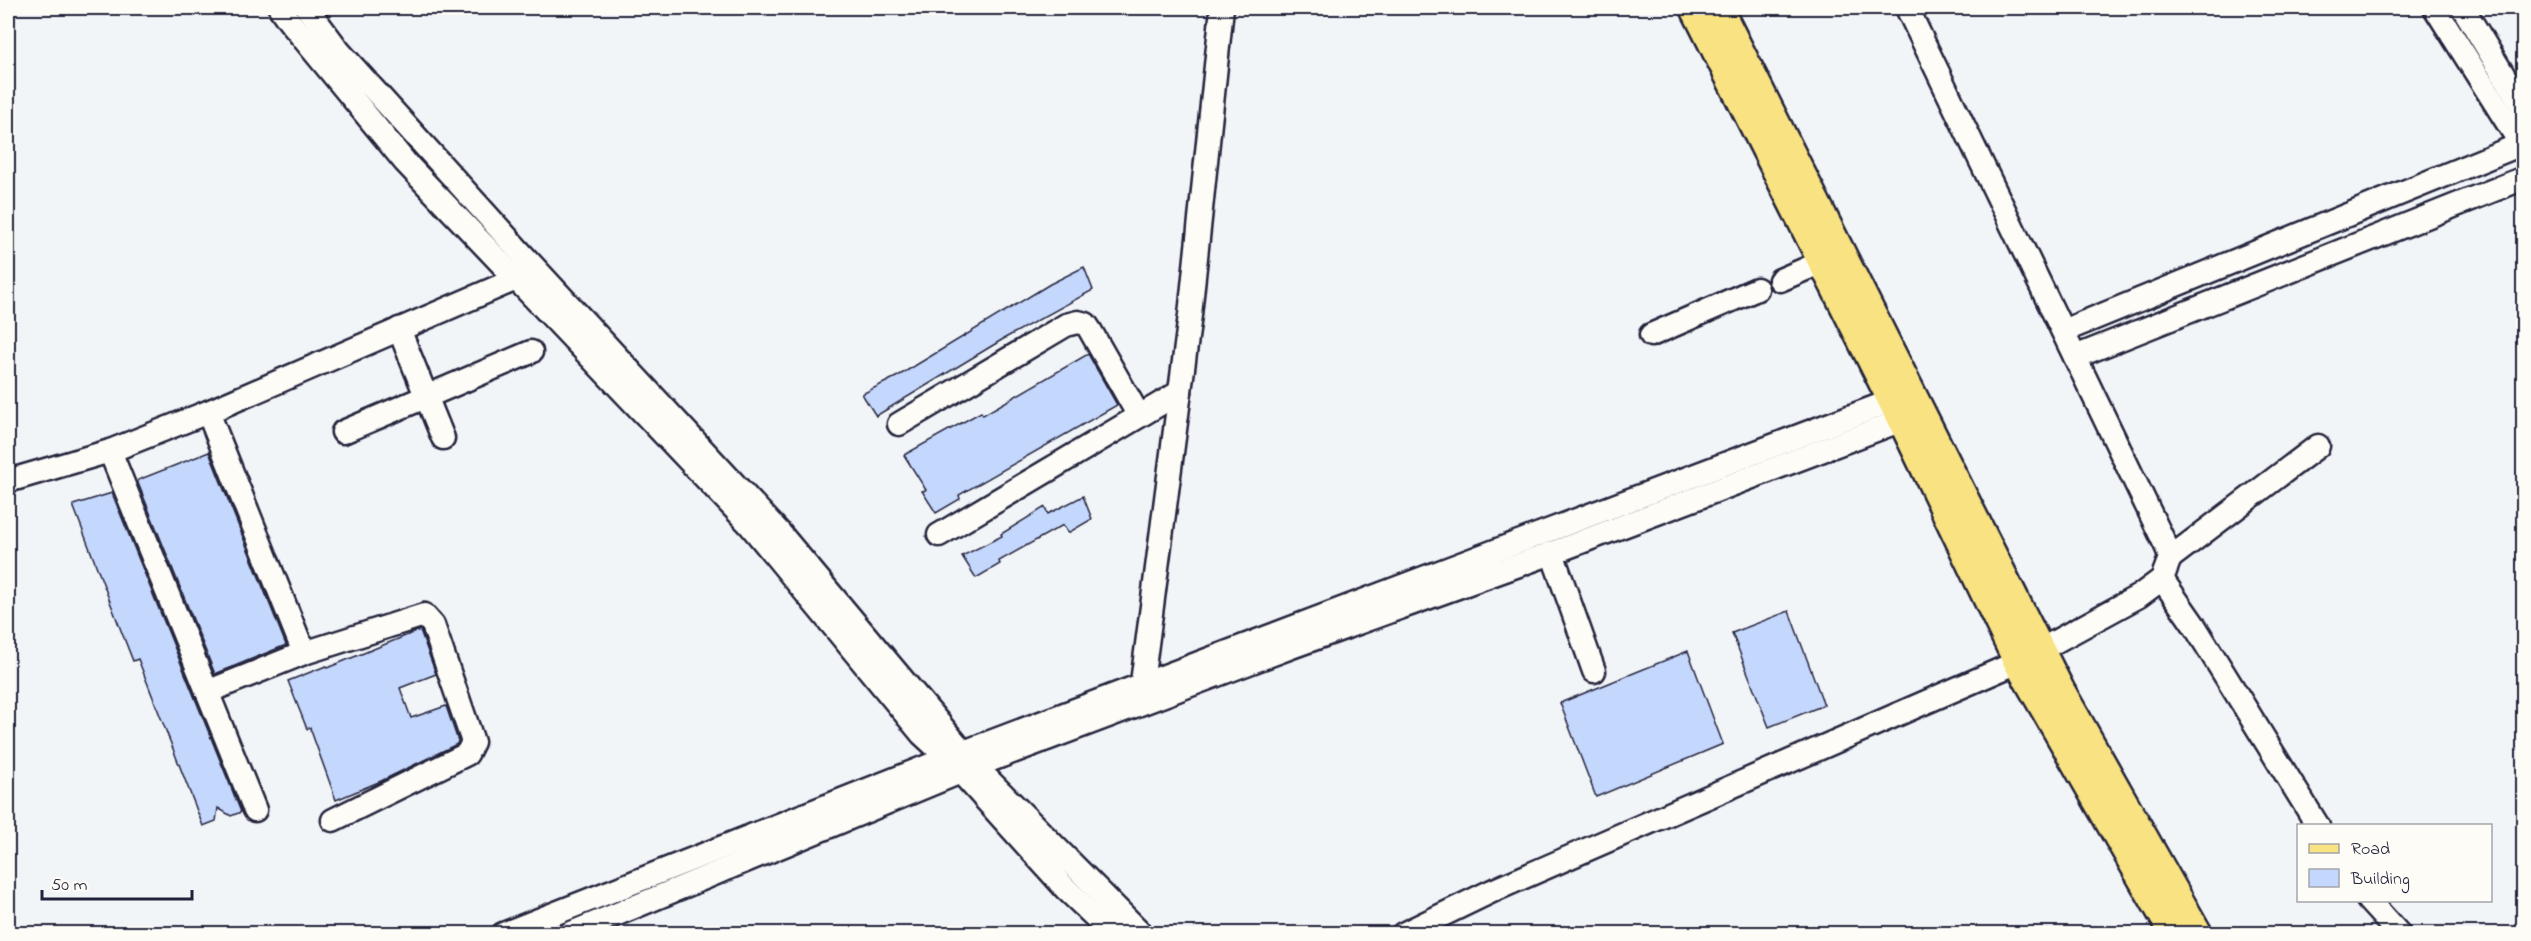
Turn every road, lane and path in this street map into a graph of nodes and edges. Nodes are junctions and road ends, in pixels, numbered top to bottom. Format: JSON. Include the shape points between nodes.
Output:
{"nodes":[{"id":1,"x":309,"y":8,"type":"edge"},
{"id":2,"x":1222,"y":8,"type":"edge"},
{"id":3,"x":1695,"y":8,"type":"edge"},
{"id":4,"x":1718,"y":8,"type":"edge"},
{"id":5,"x":1907,"y":8,"type":"edge"},
{"id":6,"x":2435,"y":8,"type":"edge"},
{"id":7,"x":2463,"y":8,"type":"edge"},
{"id":8,"x":284,"y":14,"type":"edge"},
{"id":9,"x":2523,"y":109,"type":"edge"},
{"id":10,"x":2522,"y":145,"type":"edge"},
{"id":11,"x":2523,"y":178,"type":"edge"},
{"id":12,"x":1822,"y":262,"type":"junction"},
{"id":13,"x":538,"y":270,"type":"junction"},
{"id":14,"x":516,"y":278,"type":"junction"},
{"id":15,"x":1780,"y":280,"type":"dead end"},
{"id":16,"x":1757,"y":290,"type":"dead end"},
{"id":17,"x":399,"y":329,"type":"junction"},
{"id":18,"x":2063,"y":331,"type":"junction"},
{"id":19,"x":1651,"y":335,"type":"dead end"},
{"id":20,"x":531,"y":352,"type":"dead end"},
{"id":21,"x":2075,"y":357,"type":"junction"},
{"id":22,"x":1180,"y":392,"type":"junction"},
{"id":23,"x":426,"y":396,"type":"junction"},
{"id":24,"x":1907,"y":407,"type":"junction"},
{"id":25,"x":208,"y":412,"type":"junction"},
{"id":26,"x":1139,"y":416,"type":"junction"},
{"id":27,"x":899,"y":423,"type":"dead end"},
{"id":28,"x":343,"y":432,"type":"dead end"},
{"id":29,"x":443,"y":438,"type":"dead end"},
{"id":30,"x":2318,"y":446,"type":"dead end"},
{"id":31,"x":110,"y":451,"type":"junction"},
{"id":32,"x":8,"y":481,"type":"edge"},
{"id":33,"x":939,"y":535,"type":"dead end"},
{"id":34,"x":1552,"y":553,"type":"junction"},
{"id":35,"x":2166,"y":569,"type":"junction"},
{"id":36,"x":304,"y":653,"type":"junction"},
{"id":37,"x":2029,"y":656,"type":"junction"},
{"id":38,"x":1594,"y":671,"type":"dead end"},
{"id":39,"x":207,"y":692,"type":"junction"},
{"id":40,"x":1140,"y":695,"type":"junction"},
{"id":41,"x":962,"y":762,"type":"junction"},
{"id":42,"x":255,"y":810,"type":"dead end"},
{"id":43,"x":333,"y":820,"type":"dead end"},
{"id":44,"x":2317,"y":824,"type":"edge"},
{"id":45,"x":2370,"y":902,"type":"edge"},
{"id":46,"x":514,"y":931,"type":"edge"},
{"id":47,"x":569,"y":933,"type":"edge"},
{"id":48,"x":1113,"y":933,"type":"edge"},
{"id":49,"x":1142,"y":933,"type":"edge"},
{"id":50,"x":1403,"y":933,"type":"edge"},
{"id":51,"x":2174,"y":933,"type":"edge"},
{"id":52,"x":2198,"y":933,"type":"edge"},
{"id":53,"x":2400,"y":933,"type":"edge"}],
"edges":[{"from":1,"to":8,"type":"street"},
{"from":1,"to":13,"type":"street","via":[[339,51]]},
{"from":2,"to":22,"type":"street"},
{"from":3,"to":12,"type":"main road"},
{"from":4,"to":24,"type":"main road"},
{"from":5,"to":18,"type":"street"},
{"from":6,"to":10,"type":"street"},
{"from":7,"to":9,"type":"street"},
{"from":8,"to":14,"type":"street","via":[[405,162]]},
{"from":10,"to":18,"type":"street"},
{"from":11,"to":21,"type":"street"},
{"from":12,"to":15,"type":"street"},
{"from":12,"to":24,"type":"main road"},
{"from":13,"to":14,"type":"street"},
{"from":13,"to":41,"type":"street","via":[[778,532]]},
{"from":14,"to":17,"type":"street"},
{"from":14,"to":41,"type":"street","via":[[750,525],[922,734]]},
{"from":16,"to":19,"type":"street"},
{"from":17,"to":23,"type":"street"},
{"from":17,"to":25,"type":"street"},
{"from":18,"to":21,"type":"street"},
{"from":20,"to":23,"type":"street"},
{"from":21,"to":35,"type":"street","via":[[2167,548]]},
{"from":22,"to":26,"type":"street"},
{"from":22,"to":40,"type":"street"},
{"from":23,"to":28,"type":"street"},
{"from":23,"to":29,"type":"street"},
{"from":24,"to":34,"type":"street"},
{"from":24,"to":37,"type":"main road"},
{"from":24,"to":40,"type":"street"},
{"from":25,"to":31,"type":"street"},
{"from":25,"to":36,"type":"street"},
{"from":26,"to":27,"type":"street","via":[[1090,330],[1078,322],[1066,325]]},
{"from":26,"to":33,"type":"street"},
{"from":30,"to":35,"type":"street"},
{"from":31,"to":32,"type":"street"},
{"from":31,"to":39,"type":"street"},
{"from":34,"to":38,"type":"street"},
{"from":34,"to":40,"type":"street","via":[[1294,646]]},
{"from":35,"to":37,"type":"street","via":[[2139,596]]},
{"from":35,"to":44,"type":"street","via":[[2194,625]]},
{"from":36,"to":39,"type":"street"},
{"from":36,"to":43,"type":"street","via":[[424,615],[433,625],[473,742],[467,754]]},
{"from":37,"to":50,"type":"street"},
{"from":37,"to":51,"type":"main road"},
{"from":37,"to":52,"type":"main road","via":[[2060,690]]},
{"from":39,"to":42,"type":"street"},
{"from":40,"to":41,"type":"street"},
{"from":41,"to":46,"type":"street"},
{"from":41,"to":47,"type":"street"},
{"from":41,"to":48,"type":"street","via":[[1065,888]]},
{"from":41,"to":49,"type":"street"},
{"from":45,"to":53,"type":"street"}]}
